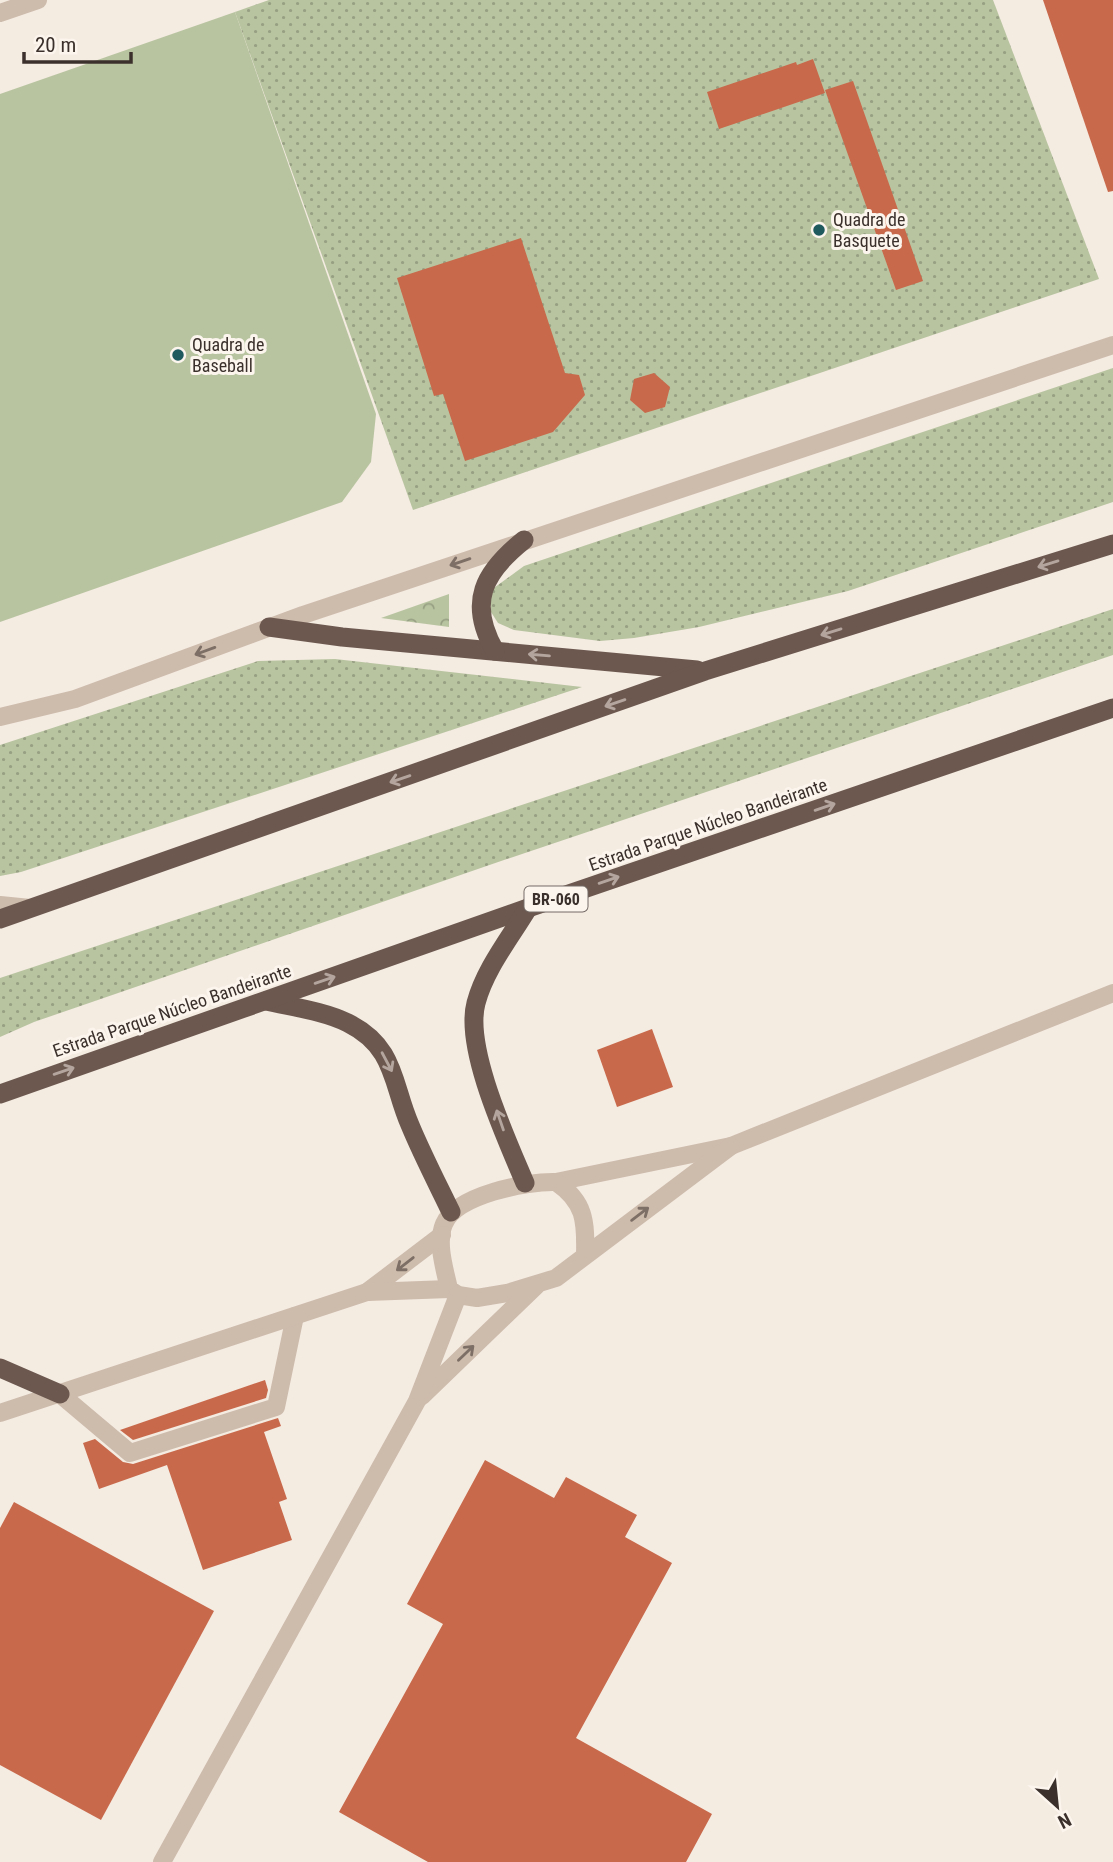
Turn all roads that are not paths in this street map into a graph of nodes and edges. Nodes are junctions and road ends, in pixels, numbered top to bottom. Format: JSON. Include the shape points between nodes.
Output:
{"nodes":[{"id":1,"x":38,"y":0,"type":"edge"},
{"id":2,"x":0,"y":13,"type":"edge"},
{"id":3,"x":1113,"y":345,"type":"edge"},
{"id":4,"x":524,"y":540,"type":"junction"},
{"id":5,"x":1113,"y":544,"type":"edge"},
{"id":6,"x":269,"y":627,"type":"junction"},
{"id":7,"x":495,"y":651,"type":"junction"},
{"id":8,"x":705,"y":671,"type":"junction"},
{"id":9,"x":1113,"y":708,"type":"edge"},
{"id":10,"x":0,"y":717,"type":"edge"},
{"id":11,"x":0,"y":905,"type":"edge"},
{"id":12,"x":33,"y":908,"type":"junction"},
{"id":13,"x":528,"y":908,"type":"junction"},
{"id":14,"x":0,"y":919,"type":"edge"},
{"id":15,"x":1113,"y":993,"type":"edge"},
{"id":16,"x":266,"y":1001,"type":"junction"},
{"id":17,"x":0,"y":1094,"type":"edge"},
{"id":18,"x":731,"y":1146,"type":"junction"},
{"id":19,"x":556,"y":1182,"type":"junction"},
{"id":20,"x":525,"y":1183,"type":"junction"},
{"id":21,"x":451,"y":1212,"type":"junction"},
{"id":22,"x":442,"y":1235,"type":"junction"},
{"id":23,"x":585,"y":1255,"type":"junction"},
{"id":24,"x":538,"y":1283,"type":"junction"},
{"id":25,"x":368,"y":1292,"type":"junction"},
{"id":26,"x":453,"y":1292,"type":"junction"},
{"id":27,"x":295,"y":1316,"type":"junction"},
{"id":28,"x":0,"y":1368,"type":"edge"},
{"id":29,"x":60,"y":1394,"type":"junction"},
{"id":30,"x":418,"y":1401,"type":"junction"},
{"id":31,"x":0,"y":1413,"type":"edge"},
{"id":32,"x":162,"y":1862,"type":"edge"}],
"edges":[{"from":1,"to":2,"type":"street"},
{"from":3,"to":4,"type":"street"},
{"from":4,"to":6,"type":"street","one_way":true},
{"from":4,"to":7,"type":"highway","via":[[496,565],[481,600],[483,623]]},
{"from":5,"to":8,"type":"highway","one_way":true},
{"from":6,"to":7,"type":"highway"},
{"from":6,"to":10,"type":"street","one_way":true,"via":[[75,699]]},
{"from":8,"to":7,"type":"highway","one_way":true},
{"from":8,"to":12,"type":"highway","one_way":true},
{"from":13,"to":9,"type":"highway","name":"Estrada Parque Núcleo Bandeirante","number":"BR-060","one_way":true},
{"from":11,"to":12,"type":"street"},
{"from":12,"to":14,"type":"highway"},
{"from":16,"to":13,"type":"highway","name":"Estrada Parque Núcleo Bandeirante","number":"BR-060","one_way":true},
{"from":20,"to":13,"type":"highway","one_way":true,"via":[[482,1067],[474,1028],[481,987]]},
{"from":15,"to":18,"type":"street"},
{"from":17,"to":16,"type":"highway","name":"Estrada Parque Núcleo Bandeirante","number":"BR-060","one_way":true},
{"from":16,"to":21,"type":"highway","one_way":true,"via":[[348,1023],[384,1054],[408,1122]]},
{"from":18,"to":19,"type":"street"},
{"from":23,"to":18,"type":"street","one_way":true},
{"from":19,"to":20,"type":"street"},
{"from":19,"to":23,"type":"street","via":[[577,1200],[586,1231]]},
{"from":20,"to":21,"type":"street"},
{"from":21,"to":22,"type":"street"},
{"from":22,"to":25,"type":"street","one_way":true},
{"from":22,"to":26,"type":"street","via":[[443,1259]]},
{"from":23,"to":24,"type":"street","via":[[556,1278]]},
{"from":24,"to":26,"type":"street","via":[[477,1298]]},
{"from":30,"to":24,"type":"street","one_way":true},
{"from":25,"to":26,"type":"street"},
{"from":25,"to":27,"type":"street"},
{"from":26,"to":30,"type":"street"},
{"from":27,"to":29,"type":"street"},
{"from":27,"to":29,"type":"street","via":[[276,1407],[130,1453]]},
{"from":28,"to":29,"type":"highway"},
{"from":29,"to":31,"type":"street"},
{"from":30,"to":32,"type":"street"}]}
